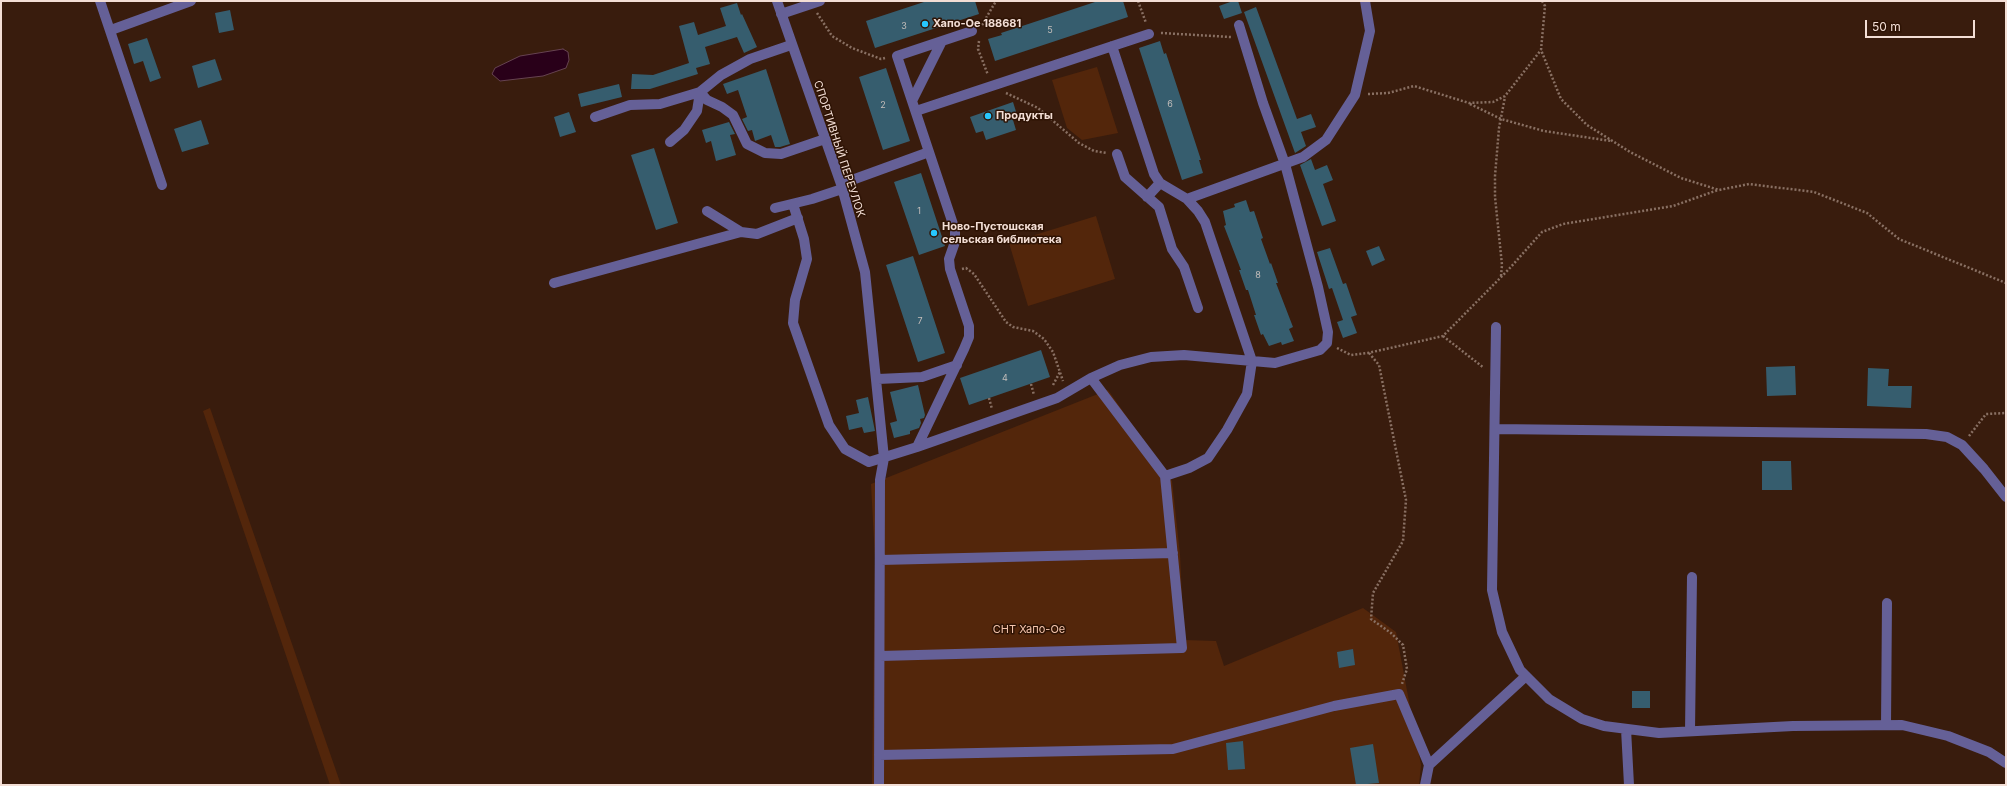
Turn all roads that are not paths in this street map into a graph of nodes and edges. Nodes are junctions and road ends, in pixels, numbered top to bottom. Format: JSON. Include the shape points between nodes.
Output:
{"nodes":[{"id":1,"x":100,"y":1,"type":"edge"},
{"id":2,"x":191,"y":1,"type":"edge"},
{"id":3,"x":777,"y":1,"type":"edge"},
{"id":4,"x":1365,"y":1,"type":"edge"},
{"id":5,"x":816,"y":2,"type":"edge"},
{"id":6,"x":781,"y":14,"type":"junction"},
{"id":7,"x":1239,"y":25,"type":"dead end"},
{"id":8,"x":111,"y":30,"type":"junction"},
{"id":9,"x":976,"y":30,"type":"road end"},
{"id":10,"x":1149,"y":34,"type":"road end"},
{"id":11,"x":942,"y":41,"type":"junction"},
{"id":12,"x":791,"y":45,"type":"junction"},
{"id":13,"x":1112,"y":46,"type":"junction"},
{"id":14,"x":700,"y":92,"type":"junction"},
{"id":15,"x":912,"y":100,"type":"junction"},
{"id":16,"x":916,"y":111,"type":"junction"},
{"id":17,"x":595,"y":117,"type":"dead end"},
{"id":18,"x":824,"y":139,"type":"junction"},
{"id":19,"x":670,"y":142,"type":"dead end"},
{"id":20,"x":929,"y":152,"type":"junction"},
{"id":21,"x":1117,"y":154,"type":"road end"},
{"id":22,"x":1285,"y":164,"type":"junction"},
{"id":23,"x":1160,"y":183,"type":"junction"},
{"id":24,"x":162,"y":185,"type":"dead end"},
{"id":25,"x":841,"y":186,"type":"junction"},
{"id":26,"x":1147,"y":197,"type":"junction"},
{"id":27,"x":1187,"y":199,"type":"junction"},
{"id":28,"x":792,"y":204,"type":"junction"},
{"id":29,"x":775,"y":208,"type":"dead end"},
{"id":30,"x":707,"y":212,"type":"dead end"},
{"id":31,"x":798,"y":218,"type":"junction"},
{"id":32,"x":741,"y":232,"type":"junction"},
{"id":33,"x":554,"y":284,"type":"dead end"},
{"id":34,"x":1198,"y":308,"type":"dead end"},
{"id":35,"x":1496,"y":327,"type":"dead end"},
{"id":36,"x":1252,"y":361,"type":"junction"},
{"id":37,"x":957,"y":364,"type":"junction"},
{"id":38,"x":1091,"y":378,"type":"junction"},
{"id":39,"x":878,"y":379,"type":"junction"},
{"id":40,"x":1495,"y":429,"type":"junction"},
{"id":41,"x":917,"y":447,"type":"junction"},
{"id":42,"x":884,"y":458,"type":"junction"},
{"id":43,"x":1165,"y":476,"type":"junction"},
{"id":44,"x":2006,"y":497,"type":"edge"},
{"id":45,"x":1172,"y":553,"type":"junction"},
{"id":46,"x":880,"y":560,"type":"junction"},
{"id":47,"x":1692,"y":577,"type":"dead end"},
{"id":48,"x":1887,"y":603,"type":"dead end"},
{"id":49,"x":880,"y":656,"type":"junction"},
{"id":50,"x":1526,"y":676,"type":"junction"},
{"id":51,"x":1886,"y":725,"type":"junction"},
{"id":52,"x":1626,"y":729,"type":"junction"},
{"id":53,"x":1690,"y":731,"type":"junction"},
{"id":54,"x":879,"y":755,"type":"junction"},
{"id":55,"x":2006,"y":763,"type":"edge"},
{"id":56,"x":1429,"y":765,"type":"junction"},
{"id":57,"x":879,"y":785,"type":"edge"},
{"id":58,"x":1425,"y":785,"type":"edge"},
{"id":59,"x":1629,"y":785,"type":"edge"}],
"edges":[{"from":1,"to":8,"type":"street"},
{"from":2,"to":8,"type":"street"},
{"from":3,"to":6,"type":"street","name":"СПОРТИВНЫЙ ПЕРЕУЛОК"},
{"from":4,"to":22,"type":"street","via":[[1370,31],[1355,95],[1326,140],[1303,157]]},
{"from":5,"to":6,"type":"street"},
{"from":6,"to":12,"type":"street","name":"СПОРТИВНЫЙ ПЕРЕУЛОК"},
{"from":7,"to":22,"type":"street"},
{"from":8,"to":24,"type":"street"},
{"from":9,"to":11,"type":"street"},
{"from":10,"to":13,"type":"street"},
{"from":11,"to":15,"type":"street"},
{"from":11,"to":15,"type":"street","via":[[897,56]]},
{"from":12,"to":14,"type":"street","via":[[738,66],[721,75]]},
{"from":12,"to":18,"type":"street","name":"СПОРТИВНЫЙ ПЕРЕУЛОК"},
{"from":13,"to":16,"type":"street"},
{"from":13,"to":23,"type":"street","via":[[1154,174]]},
{"from":14,"to":17,"type":"street","via":[[660,104],[630,105]]},
{"from":14,"to":18,"type":"street","via":[[707,100],[733,115],[747,144],[765,154],[781,154]]},
{"from":14,"to":19,"type":"street","via":[[697,111],[684,130]]},
{"from":15,"to":16,"type":"street"},
{"from":16,"to":20,"type":"street"},
{"from":18,"to":25,"type":"street","name":"СПОРТИВНЫЙ ПЕРЕУЛОК"},
{"from":20,"to":25,"type":"street"},
{"from":20,"to":37,"type":"street","via":[[955,230],[955,242],[949,259],[950,269],[969,326],[969,337]]},
{"from":21,"to":26,"type":"street","via":[[1125,177]]},
{"from":22,"to":27,"type":"street"},
{"from":22,"to":36,"type":"street","via":[[1318,287],[1328,332],[1327,343],[1320,350],[1275,362]]},
{"from":23,"to":26,"type":"street"},
{"from":23,"to":27,"type":"street"},
{"from":25,"to":28,"type":"street"},
{"from":25,"to":39,"type":"street","name":"СПОРТИВНЫЙ ПЕРЕУЛОК","via":[[865,272]]},
{"from":26,"to":34,"type":"street","via":[[1159,207],[1172,249],[1184,267]]},
{"from":27,"to":36,"type":"street","via":[[1205,222]]},
{"from":28,"to":29,"type":"street"},
{"from":28,"to":31,"type":"street"},
{"from":30,"to":32,"type":"street"},
{"from":31,"to":32,"type":"street","via":[[757,234]]},
{"from":31,"to":42,"type":"street","via":[[807,259],[795,300],[793,323],[829,426],[845,449],[869,462]]},
{"from":32,"to":33,"type":"street"},
{"from":35,"to":40,"type":"street"},
{"from":36,"to":38,"type":"street","via":[[1184,355],[1151,357],[1120,365]]},
{"from":36,"to":43,"type":"street","via":[[1247,394],[1208,458]]},
{"from":37,"to":39,"type":"street","via":[[922,377]]},
{"from":37,"to":41,"type":"street"},
{"from":38,"to":41,"type":"street","via":[[1058,398]]},
{"from":38,"to":43,"type":"street"},
{"from":39,"to":42,"type":"street","name":"СПОРТИВНЫЙ ПЕРЕУЛОК"},
{"from":40,"to":44,"type":"street","via":[[1926,434],[1947,437],[1962,445]]},
{"from":40,"to":50,"type":"street","via":[[1492,590],[1502,632],[1520,670]]},
{"from":41,"to":42,"type":"street"},
{"from":42,"to":46,"type":"street","name":"СПОРТИВНЫЙ ПЕРЕУЛОК","via":[[880,480]]},
{"from":43,"to":45,"type":"street"},
{"from":45,"to":46,"type":"street"},
{"from":45,"to":49,"type":"street","via":[[1182,648]]},
{"from":46,"to":49,"type":"street","name":"СПОРТИВНЫЙ ПЕРЕУЛОК"},
{"from":47,"to":53,"type":"street"},
{"from":48,"to":51,"type":"street"},
{"from":49,"to":54,"type":"street","name":"СПОРТИВНЫЙ ПЕРЕУЛОК"},
{"from":50,"to":52,"type":"street","via":[[1549,700],[1582,719]]},
{"from":50,"to":56,"type":"street"},
{"from":51,"to":53,"type":"street"},
{"from":51,"to":55,"type":"street","via":[[1902,725],[1948,736],[1989,752]]},
{"from":52,"to":53,"type":"street","via":[[1659,733]]},
{"from":52,"to":59,"type":"street"},
{"from":54,"to":56,"type":"street","via":[[1173,749],[1334,706],[1399,694]]},
{"from":54,"to":57,"type":"street","name":"СПОРТИВНЫЙ ПЕРЕУЛОК"},
{"from":56,"to":58,"type":"street"}]}
